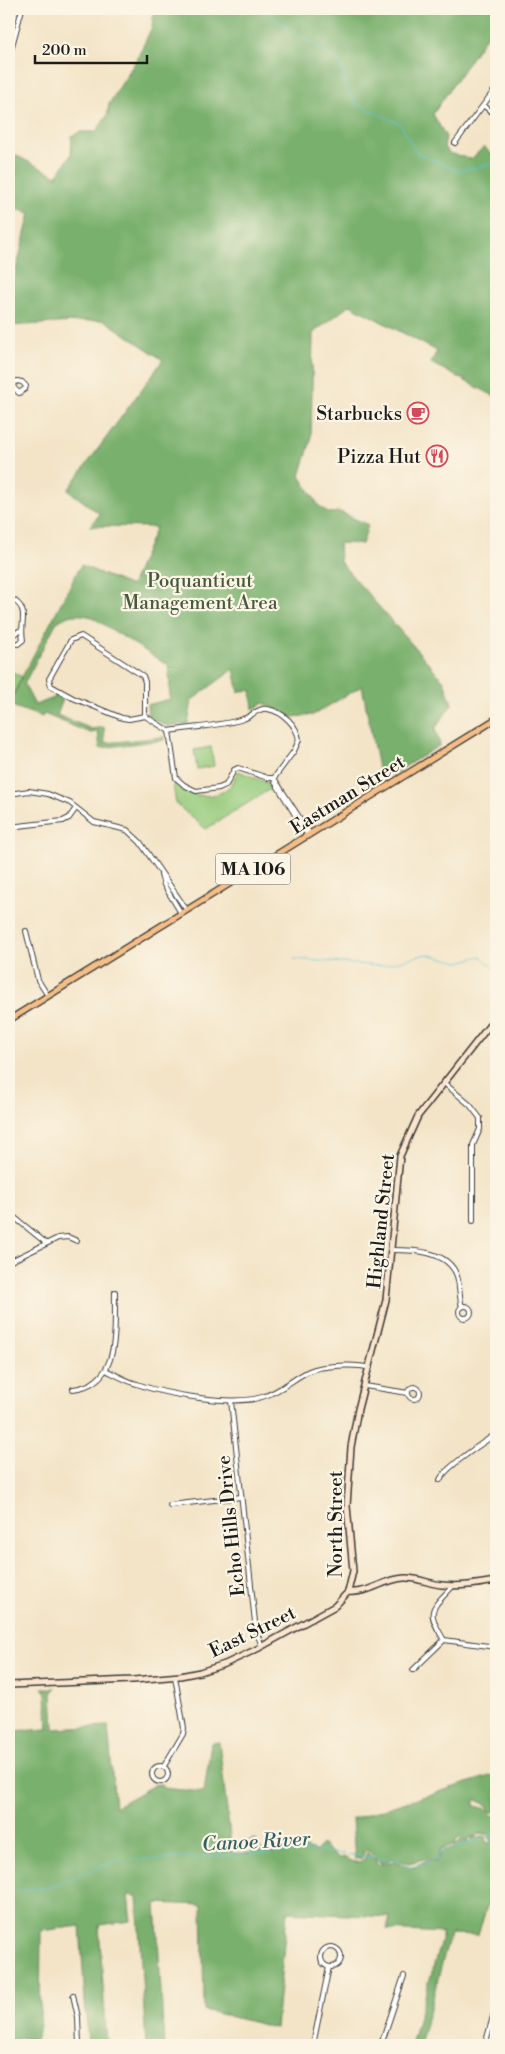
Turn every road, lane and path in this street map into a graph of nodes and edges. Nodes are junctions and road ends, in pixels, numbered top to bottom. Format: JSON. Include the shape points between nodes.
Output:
{"nodes":[{"id":1,"x":22,"y":9,"type":"edge"},
{"id":2,"x":9,"y":57,"type":"edge"},
{"id":3,"x":496,"y":88,"type":"edge"},
{"id":4,"x":484,"y":106,"type":"junction"},
{"id":5,"x":496,"y":115,"type":"edge"},
{"id":6,"x":455,"y":143,"type":"dead end"},
{"id":7,"x":9,"y":381,"type":"edge"},
{"id":8,"x":14,"y":384,"type":"dead end"},
{"id":9,"x":9,"y":597,"type":"edge"},
{"id":10,"x":21,"y":630,"type":"dead end"},
{"id":11,"x":145,"y":716,"type":"junction"},
{"id":12,"x":496,"y":719,"type":"edge"},
{"id":13,"x":170,"y":731,"type":"junction"},
{"id":14,"x":274,"y":778,"type":"junction"},
{"id":15,"x":9,"y":794,"type":"edge"},
{"id":16,"x":76,"y":808,"type":"junction"},
{"id":17,"x":9,"y":827,"type":"edge"},
{"id":18,"x":309,"y":835,"type":"junction"},
{"id":19,"x":184,"y":911,"type":"junction"},
{"id":20,"x":26,"y":931,"type":"dead end"},
{"id":21,"x":48,"y":996,"type":"junction"},
{"id":22,"x":496,"y":1017,"type":"edge"},
{"id":23,"x":9,"y":1020,"type":"edge"},
{"id":24,"x":444,"y":1083,"type":"junction"},
{"id":25,"x":9,"y":1213,"type":"edge"},
{"id":26,"x":473,"y":1221,"type":"dead end"},
{"id":27,"x":77,"y":1241,"type":"dead end"},
{"id":28,"x":46,"y":1243,"type":"junction"},
{"id":29,"x":392,"y":1250,"type":"junction"},
{"id":30,"x":9,"y":1262,"type":"edge"},
{"id":31,"x":115,"y":1292,"type":"dead end"},
{"id":32,"x":462,"y":1307,"type":"dead end"},
{"id":33,"x":370,"y":1368,"type":"junction"},
{"id":34,"x":106,"y":1370,"type":"junction"},
{"id":35,"x":365,"y":1386,"type":"junction"},
{"id":36,"x":73,"y":1389,"type":"dead end"},
{"id":37,"x":408,"y":1392,"type":"dead end"},
{"id":38,"x":231,"y":1401,"type":"junction"},
{"id":39,"x":355,"y":1426,"type":"joint"},
{"id":40,"x":496,"y":1434,"type":"edge"},
{"id":41,"x":440,"y":1480,"type":"dead end"},
{"id":42,"x":241,"y":1497,"type":"junction"},
{"id":43,"x":170,"y":1505,"type":"dead end"},
{"id":44,"x":496,"y":1581,"type":"edge"},
{"id":45,"x":453,"y":1586,"type":"junction"},
{"id":46,"x":348,"y":1592,"type":"junction"},
{"id":47,"x":444,"y":1640,"type":"junction"},
{"id":48,"x":262,"y":1646,"type":"junction"},
{"id":49,"x":496,"y":1647,"type":"edge"},
{"id":50,"x":413,"y":1670,"type":"dead end"},
{"id":51,"x":175,"y":1677,"type":"junction"},
{"id":52,"x":9,"y":1685,"type":"edge"},
{"id":53,"x":164,"y":1766,"type":"junction"},
{"id":54,"x":329,"y":1967,"type":"junction"},
{"id":55,"x":404,"y":1976,"type":"dead end"},
{"id":56,"x":73,"y":1996,"type":"dead end"},
{"id":57,"x":496,"y":2006,"type":"edge"},
{"id":58,"x":79,"y":2045,"type":"edge"},
{"id":59,"x":312,"y":2045,"type":"edge"},
{"id":60,"x":381,"y":2045,"type":"edge"},
{"id":61,"x":485,"y":2045,"type":"edge"}],
"edges":[{"from":1,"to":2,"type":"street"},
{"from":3,"to":4,"type":"street"},
{"from":4,"to":5,"type":"street"},
{"from":4,"to":6,"type":"street"},
{"from":7,"to":8,"type":"street"},
{"from":9,"to":10,"type":"street","via":[[18,602],[24,614]]},
{"from":11,"to":11,"type":"street","via":[[143,676],[81,636],[70,640],[50,679],[51,686],[122,718]]},
{"from":11,"to":13,"type":"street"},
{"from":12,"to":18,"type":"main road","name":"Eastman Street","number":"MA 106"},
{"from":13,"to":14,"type":"street","via":[[176,778],[184,786],[196,790],[219,788],[226,785],[238,768]]},
{"from":13,"to":14,"type":"street","via":[[243,719],[262,709],[269,709],[290,721],[299,740]]},
{"from":14,"to":18,"type":"street"},
{"from":15,"to":16,"type":"street","via":[[41,792],[61,798]]},
{"from":16,"to":17,"type":"street","via":[[63,821]]},
{"from":16,"to":19,"type":"street","via":[[94,822],[120,826],[130,832],[140,842],[164,885]]},
{"from":18,"to":19,"type":"main road","name":"Eastman Street","number":"MA 106"},
{"from":19,"to":21,"type":"main road","name":"Eastman Street","number":"MA 106"},
{"from":20,"to":21,"type":"street","via":[[38,980]]},
{"from":21,"to":23,"type":"main road","name":"Eastman Street","number":"MA 106"},
{"from":22,"to":24,"type":"street","name":"Highland Street"},
{"from":24,"to":26,"type":"street","via":[[480,1118],[480,1130],[473,1145]]},
{"from":24,"to":29,"type":"street","name":"Highland Street","via":[[418,1116],[400,1156]]},
{"from":25,"to":28,"type":"street"},
{"from":27,"to":28,"type":"street","via":[[65,1236]]},
{"from":28,"to":30,"type":"street"},
{"from":29,"to":32,"type":"street","via":[[436,1255],[451,1265],[457,1275]]},
{"from":29,"to":33,"type":"street","name":"Highland Street","via":[[386,1300]]},
{"from":31,"to":34,"type":"street","via":[[112,1350]]},
{"from":33,"to":35,"type":"street","name":"Highland Street"},
{"from":33,"to":38,"type":"street","via":[[358,1366],[308,1371],[283,1388],[261,1397]]},
{"from":34,"to":36,"type":"street","via":[[89,1385]]},
{"from":34,"to":38,"type":"street","via":[[144,1386]]},
{"from":35,"to":37,"type":"street"},
{"from":35,"to":39,"type":"street","name":"Highland Street"},
{"from":38,"to":42,"type":"street","name":"Echo Hills Drive"},
{"from":39,"to":46,"type":"street","name":"North Street","via":[[347,1487],[353,1571]]},
{"from":40,"to":41,"type":"street","via":[[453,1466]]},
{"from":42,"to":43,"type":"street"},
{"from":42,"to":48,"type":"street","name":"Echo Hills Drive","via":[[256,1630]]},
{"from":44,"to":45,"type":"street"},
{"from":45,"to":46,"type":"street","via":[[405,1577],[362,1592]]},
{"from":45,"to":47,"type":"street","via":[[432,1612]]},
{"from":46,"to":48,"type":"street","name":"East Street","via":[[335,1606]]},
{"from":47,"to":49,"type":"street"},
{"from":47,"to":50,"type":"street"},
{"from":48,"to":51,"type":"street","name":"East Street","via":[[224,1664]]},
{"from":51,"to":52,"type":"street","name":"East Street"},
{"from":51,"to":53,"type":"street","via":[[184,1728]]},
{"from":53,"to":53,"type":"street","via":[[155,1766],[152,1771],[155,1781],[167,1778]]},
{"from":54,"to":54,"type":"street","via":[[322,1957],[330,1946],[342,1958]]},
{"from":54,"to":59,"type":"street"},
{"from":55,"to":60,"type":"street"},
{"from":56,"to":58,"type":"street"},
{"from":57,"to":61,"type":"street"}]}
